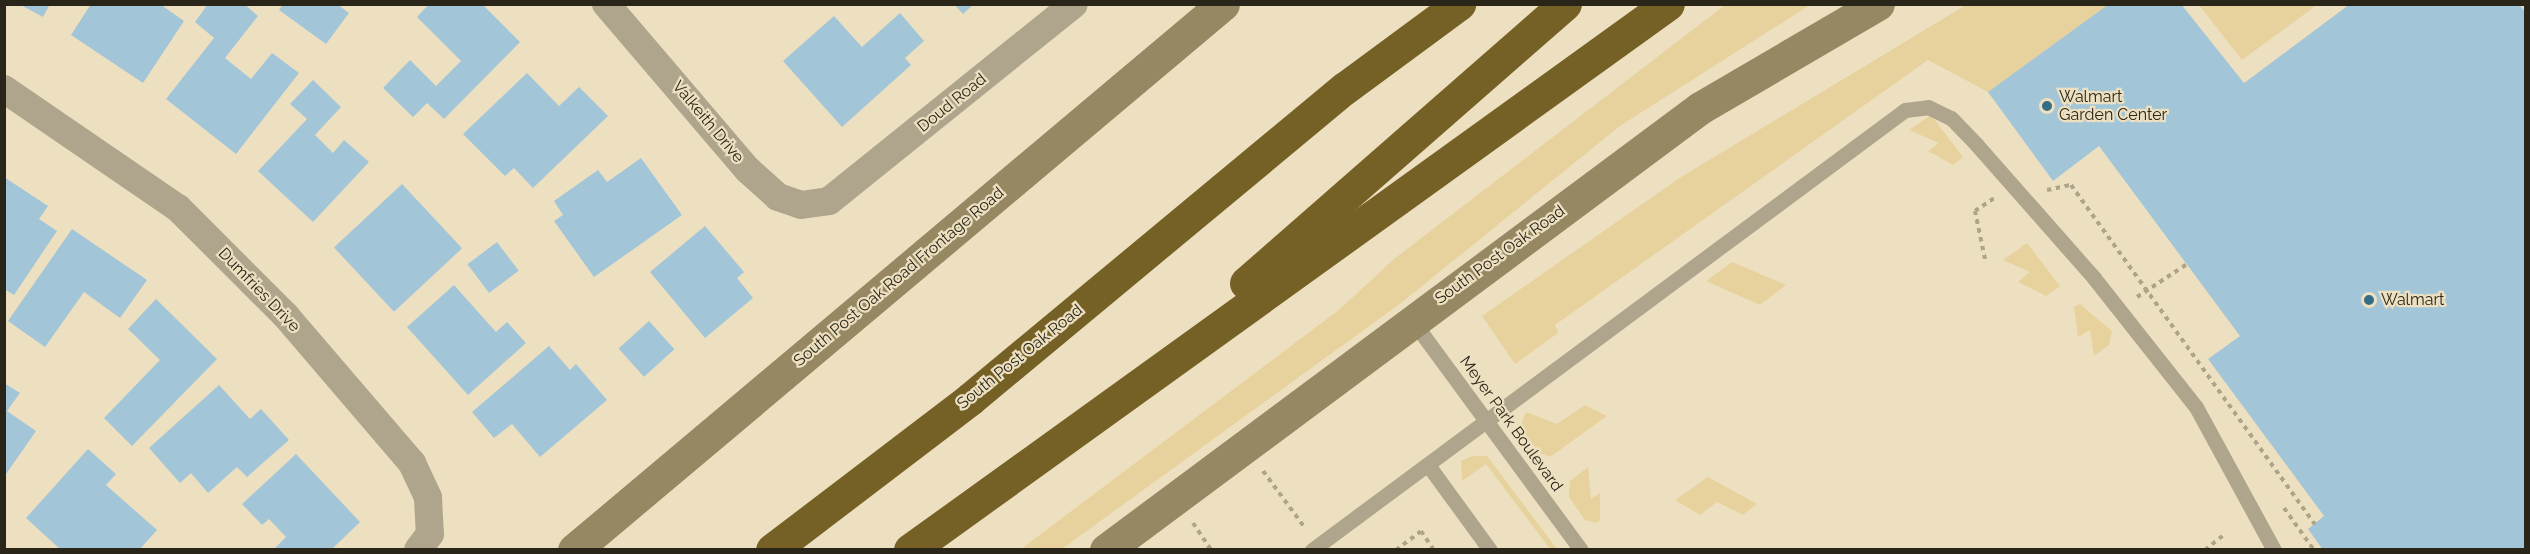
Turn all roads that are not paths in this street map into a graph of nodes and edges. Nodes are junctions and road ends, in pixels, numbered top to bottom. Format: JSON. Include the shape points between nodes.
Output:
{"nodes":[{"id":1,"x":606,"y":4,"type":"edge"},
{"id":2,"x":1074,"y":4,"type":"edge"},
{"id":3,"x":1223,"y":4,"type":"edge"},
{"id":4,"x":1433,"y":4,"type":"edge"},
{"id":5,"x":1459,"y":4,"type":"edge"},
{"id":6,"x":1565,"y":4,"type":"edge"},
{"id":7,"x":1668,"y":4,"type":"edge"},
{"id":8,"x":1878,"y":4,"type":"edge"},
{"id":9,"x":1345,"y":88,"type":"junction"},
{"id":10,"x":4,"y":89,"type":"edge"},
{"id":11,"x":830,"y":201,"type":"joint"},
{"id":12,"x":1412,"y":320,"type":"junction"},
{"id":13,"x":1093,"y":415,"type":"junction"},
{"id":14,"x":1485,"y":420,"type":"junction"},
{"id":15,"x":1428,"y":465,"type":"junction"},
{"id":16,"x":1310,"y":542,"type":"edge"},
{"id":17,"x":418,"y":549,"type":"edge"},
{"id":18,"x":574,"y":549,"type":"edge"},
{"id":19,"x":772,"y":549,"type":"edge"},
{"id":20,"x":910,"y":549,"type":"edge"},
{"id":21,"x":1106,"y":549,"type":"edge"},
{"id":22,"x":1490,"y":549,"type":"edge"},
{"id":23,"x":1581,"y":549,"type":"edge"},
{"id":24,"x":2274,"y":549,"type":"edge"}],
"edges":[{"from":1,"to":11,"type":"street","name":"Valkeith Drive","via":[[748,170],[778,197],[801,205]]},
{"from":2,"to":11,"type":"street","name":"Doud Road"},
{"from":3,"to":18,"type":"main road","name":"South Post Oak Road Frontage Road"},
{"from":4,"to":9,"type":"highway"},
{"from":5,"to":9,"type":"highway"},
{"from":6,"to":13,"type":"highway"},
{"from":7,"to":13,"type":"highway"},
{"from":8,"to":12,"type":"main road","name":"South Post Oak Road","via":[[1700,108]]},
{"from":9,"to":19,"type":"highway","name":"South Post Oak Road","via":[[970,399]]},
{"from":10,"to":17,"type":"street","name":"Dumfries Drive","via":[[178,208],[286,316],[412,463],[428,498],[430,534]]},
{"from":12,"to":14,"type":"lane","name":"Meyer Park Boulevard"},
{"from":12,"to":21,"type":"main road","name":"South Post Oak Road"},
{"from":13,"to":20,"type":"highway"},
{"from":14,"to":15,"type":"lane"},
{"from":14,"to":23,"type":"lane","name":"Meyer Park Boulevard"},
{"from":14,"to":24,"type":"lane","via":[[1905,110],[1928,107],[1951,118],[2118,309],[2196,407]]},
{"from":15,"to":16,"type":"lane"},
{"from":15,"to":22,"type":"lane"}]}
